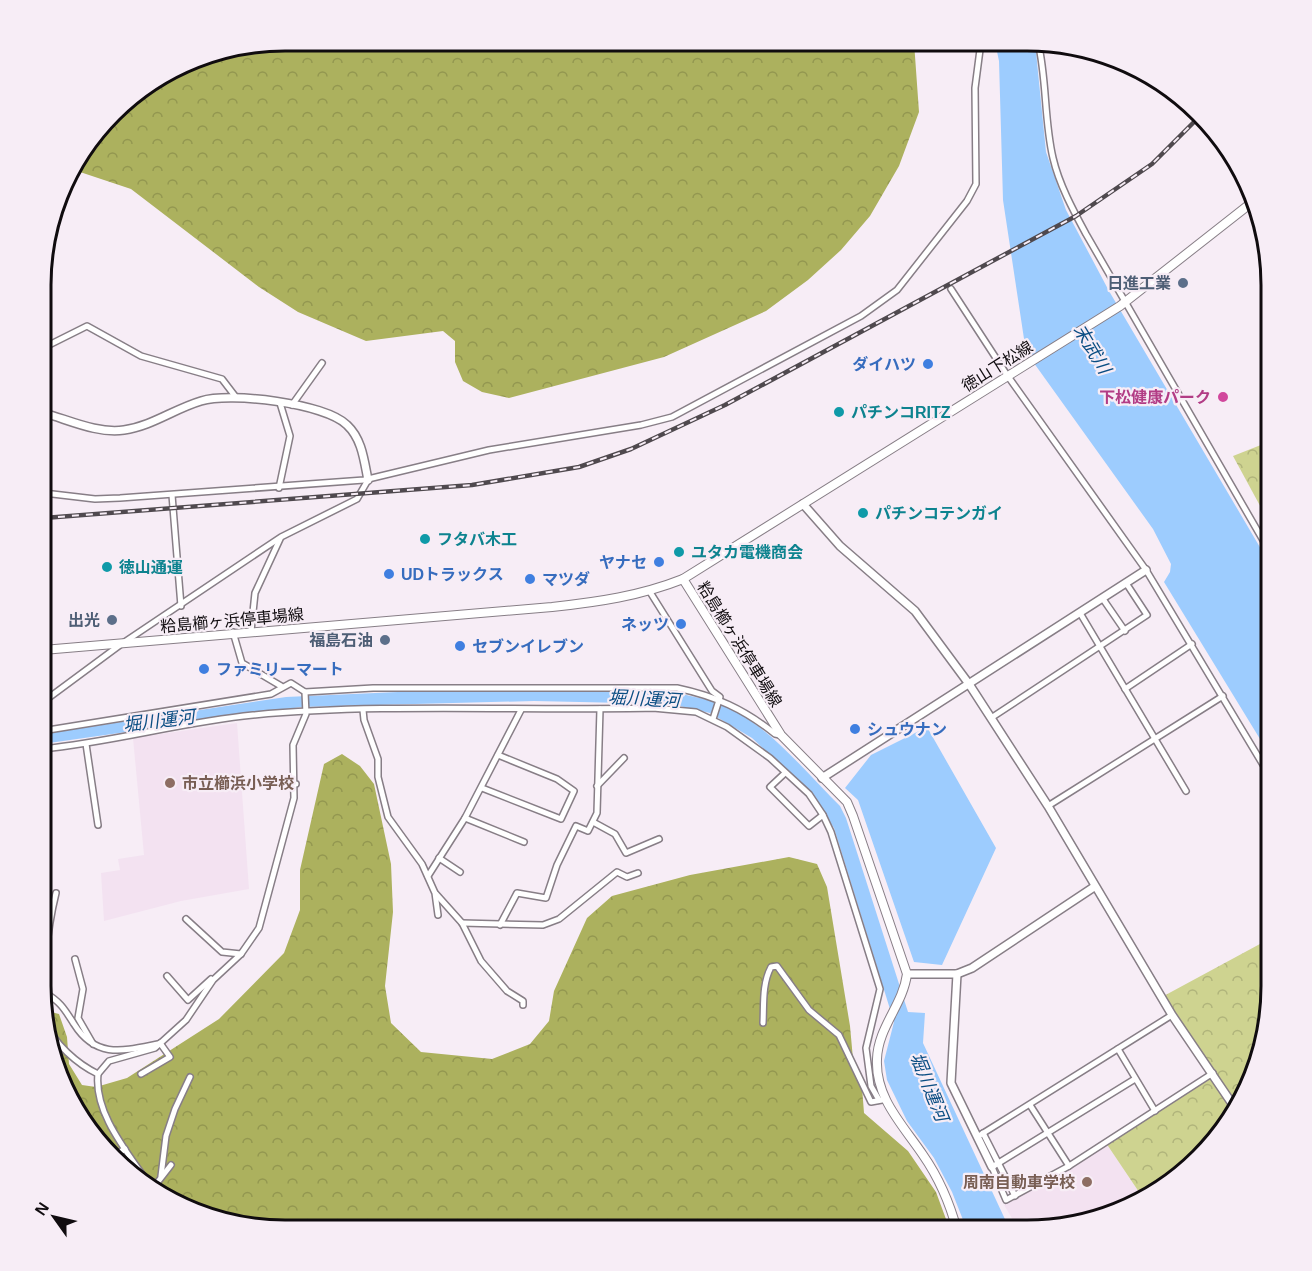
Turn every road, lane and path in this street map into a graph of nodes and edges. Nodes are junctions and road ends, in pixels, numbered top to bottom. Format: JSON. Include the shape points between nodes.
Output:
{"nodes":[{"id":1,"x":980,"y":51,"type":"edge"},
{"id":2,"x":1040,"y":52,"type":"edge"},
{"id":3,"x":1247,"y":206,"type":"edge"},
{"id":4,"x":951,"y":289,"type":"dead end"},
{"id":5,"x":1123,"y":304,"type":"junction"},
{"id":6,"x":51,"y":344,"type":"edge"},
{"id":7,"x":322,"y":363,"type":"dead end"},
{"id":8,"x":1007,"y":375,"type":"junction"},
{"id":9,"x":235,"y":396,"type":"junction"},
{"id":10,"x":280,"y":403,"type":"junction"},
{"id":11,"x":292,"y":405,"type":"junction"},
{"id":12,"x":51,"y":414,"type":"edge"},
{"id":13,"x":368,"y":480,"type":"junction"},
{"id":14,"x":279,"y":488,"type":"junction"},
{"id":15,"x":51,"y":495,"type":"edge"},
{"id":16,"x":172,"y":495,"type":"junction"},
{"id":17,"x":803,"y":504,"type":"junction"},
{"id":18,"x":281,"y":537,"type":"junction"},
{"id":19,"x":1261,"y":537,"type":"edge"},
{"id":20,"x":1146,"y":570,"type":"junction"},
{"id":21,"x":683,"y":579,"type":"junction"},
{"id":22,"x":1126,"y":583,"type":"junction"},
{"id":23,"x":650,"y":592,"type":"junction"},
{"id":24,"x":1103,"y":599,"type":"junction"},
{"id":25,"x":181,"y":606,"type":"junction"},
{"id":26,"x":1080,"y":613,"type":"junction"},
{"id":27,"x":251,"y":631,"type":"junction"},
{"id":28,"x":1125,"y":631,"type":"junction"},
{"id":29,"x":234,"y":632,"type":"junction"},
{"id":30,"x":1192,"y":644,"type":"junction"},
{"id":31,"x":120,"y":645,"type":"junction"},
{"id":32,"x":1100,"y":647,"type":"junction"},
{"id":33,"x":51,"y":649,"type":"edge"},
{"id":34,"x":969,"y":684,"type":"junction"},
{"id":35,"x":281,"y":687,"type":"junction"},
{"id":36,"x":1125,"y":689,"type":"junction"},
{"id":37,"x":305,"y":693,"type":"junction"},
{"id":38,"x":51,"y":696,"type":"edge"},
{"id":39,"x":1223,"y":696,"type":"junction"},
{"id":40,"x":721,"y":700,"type":"junction"},
{"id":41,"x":600,"y":709,"type":"junction"},
{"id":42,"x":363,"y":710,"type":"junction"},
{"id":43,"x":521,"y":710,"type":"junction"},
{"id":44,"x":306,"y":712,"type":"junction"},
{"id":45,"x":714,"y":718,"type":"junction"},
{"id":46,"x":991,"y":718,"type":"junction"},
{"id":47,"x":51,"y":730,"type":"edge"},
{"id":48,"x":781,"y":735,"type":"junction"},
{"id":49,"x":1154,"y":739,"type":"junction"},
{"id":50,"x":86,"y":744,"type":"junction"},
{"id":51,"x":51,"y":748,"type":"edge"},
{"id":52,"x":498,"y":755,"type":"junction"},
{"id":53,"x":624,"y":758,"type":"dead end"},
{"id":54,"x":1261,"y":761,"type":"edge"},
{"id":55,"x":785,"y":773,"type":"junction"},
{"id":56,"x":822,"y":778,"type":"junction"},
{"id":57,"x":257,"y":782,"type":"dead end"},
{"id":58,"x":296,"y":784,"type":"junction"},
{"id":59,"x":597,"y":786,"type":"junction"},
{"id":60,"x":482,"y":788,"type":"junction"},
{"id":61,"x":1186,"y":791,"type":"dead end"},
{"id":62,"x":1048,"y":806,"type":"junction"},
{"id":63,"x":823,"y":815,"type":"junction"},
{"id":64,"x":465,"y":818,"type":"junction"},
{"id":65,"x":593,"y":822,"type":"junction"},
{"id":66,"x":98,"y":825,"type":"dead end"},
{"id":67,"x":659,"y":839,"type":"dead end"},
{"id":68,"x":524,"y":842,"type":"dead end"},
{"id":69,"x":439,"y":858,"type":"junction"},
{"id":70,"x":460,"y":872,"type":"dead end"},
{"id":71,"x":638,"y":873,"type":"dead end"},
{"id":72,"x":428,"y":876,"type":"junction"},
{"id":73,"x":1094,"y":887,"type":"junction"},
{"id":74,"x":56,"y":893,"type":"dead end"},
{"id":75,"x":435,"y":893,"type":"junction"},
{"id":76,"x":438,"y":915,"type":"dead end"},
{"id":77,"x":186,"y":919,"type":"dead end"},
{"id":78,"x":462,"y":923,"type":"junction"},
{"id":79,"x":500,"y":925,"type":"junction"},
{"id":80,"x":51,"y":931,"type":"edge"},
{"id":81,"x":241,"y":954,"type":"junction"},
{"id":82,"x":75,"y":959,"type":"dead end"},
{"id":83,"x":957,"y":974,"type":"junction"},
{"id":84,"x":167,"y":976,"type":"dead end"},
{"id":85,"x":906,"y":978,"type":"junction"},
{"id":86,"x":213,"y":980,"type":"junction"},
{"id":87,"x":52,"y":997,"type":"edge"},
{"id":88,"x":523,"y":1005,"type":"dead end"},
{"id":89,"x":1172,"y":1015,"type":"junction"},
{"id":90,"x":763,"y":1023,"type":"dead end"},
{"id":91,"x":57,"y":1040,"type":"edge"},
{"id":92,"x":160,"y":1043,"type":"junction"},
{"id":93,"x":93,"y":1046,"type":"junction"},
{"id":94,"x":1118,"y":1049,"type":"junction"},
{"id":95,"x":1213,"y":1073,"type":"junction"},
{"id":96,"x":98,"y":1074,"type":"junction"},
{"id":97,"x":141,"y":1074,"type":"dead end"},
{"id":98,"x":190,"y":1077,"type":"dead end"},
{"id":99,"x":1135,"y":1079,"type":"junction"},
{"id":100,"x":882,"y":1100,"type":"junction"},
{"id":101,"x":1231,"y":1101,"type":"edge"},
{"id":102,"x":1030,"y":1105,"type":"junction"},
{"id":103,"x":1155,"y":1111,"type":"junction"},
{"id":104,"x":1048,"y":1133,"type":"junction"},
{"id":105,"x":980,"y":1135,"type":"junction"},
{"id":106,"x":125,"y":1149,"type":"junction"},
{"id":107,"x":119,"y":1152,"type":"edge"},
{"id":108,"x":171,"y":1164,"type":"dead end"},
{"id":109,"x":995,"y":1165,"type":"junction"},
{"id":110,"x":1069,"y":1166,"type":"junction"},
{"id":111,"x":137,"y":1168,"type":"edge"},
{"id":112,"x":160,"y":1180,"type":"junction"},
{"id":113,"x":156,"y":1181,"type":"edge"},
{"id":114,"x":1015,"y":1196,"type":"junction"},
{"id":115,"x":954,"y":1220,"type":"edge"}],
"edges":[{"from":1,"to":13,"type":"street","via":[[975,88],[976,184],[967,201],[888,299],[672,417],[489,450]]},
{"from":2,"to":5,"type":"street","via":[[1053,157],[1076,216]]},
{"from":3,"to":5,"type":"main road","name":"徳山下松線"},
{"from":4,"to":8,"type":"street"},
{"from":5,"to":8,"type":"main road","name":"徳山下松線"},
{"from":5,"to":19,"type":"street"},
{"from":6,"to":9,"type":"street","via":[[87,326],[141,356],[222,379]]},
{"from":7,"to":11,"type":"street"},
{"from":8,"to":17,"type":"main road","name":"徳山下松線"},
{"from":8,"to":20,"type":"street"},
{"from":9,"to":10,"type":"street"},
{"from":9,"to":12,"type":"street","via":[[202,400],[155,422],[122,431],[89,427]]},
{"from":10,"to":11,"type":"street"},
{"from":10,"to":14,"type":"street","via":[[290,436]]},
{"from":11,"to":13,"type":"street","via":[[318,410],[346,424],[363,453]]},
{"from":13,"to":14,"type":"street"},
{"from":13,"to":18,"type":"street","via":[[357,499]]},
{"from":14,"to":16,"type":"street"},
{"from":15,"to":16,"type":"street","via":[[95,499]]},
{"from":16,"to":25,"type":"street"},
{"from":17,"to":21,"type":"main road","name":"徳山下松線"},
{"from":17,"to":34,"type":"street","via":[[840,546],[915,611]]},
{"from":18,"to":25,"type":"street"},
{"from":18,"to":27,"type":"street","via":[[255,593]]},
{"from":20,"to":22,"type":"street"},
{"from":20,"to":30,"type":"street"},
{"from":21,"to":23,"type":"main road","name":"粭島櫛ヶ浜停車場線"},
{"from":21,"to":48,"type":"main road","name":"粭島櫛ヶ浜停車場線"},
{"from":22,"to":24,"type":"street"},
{"from":22,"to":28,"type":"street","via":[[1147,615]]},
{"from":23,"to":27,"type":"main road","name":"粭島櫛ヶ浜停車場線","via":[[552,607]]},
{"from":23,"to":40,"type":"street"},
{"from":24,"to":26,"type":"street"},
{"from":24,"to":28,"type":"street"},
{"from":25,"to":31,"type":"street"},
{"from":26,"to":32,"type":"street"},
{"from":26,"to":34,"type":"street"},
{"from":27,"to":29,"type":"main road","name":"粭島櫛ヶ浜停車場線"},
{"from":28,"to":32,"type":"street"},
{"from":29,"to":31,"type":"main road","name":"粭島櫛ヶ浜停車場線"},
{"from":29,"to":35,"type":"street","via":[[242,663]]},
{"from":30,"to":36,"type":"street"},
{"from":30,"to":39,"type":"street"},
{"from":31,"to":33,"type":"main road","name":"粭島櫛ヶ浜停車場線"},
{"from":31,"to":38,"type":"street"},
{"from":32,"to":36,"type":"street"},
{"from":32,"to":46,"type":"street"},
{"from":34,"to":46,"type":"street"},
{"from":34,"to":56,"type":"street"},
{"from":35,"to":37,"type":"street","via":[[291,683]]},
{"from":35,"to":47,"type":"street","via":[[272,694]]},
{"from":36,"to":49,"type":"street"},
{"from":37,"to":40,"type":"street","via":[[373,688],[658,687],[703,693]]},
{"from":37,"to":44,"type":"street"},
{"from":39,"to":49,"type":"street"},
{"from":39,"to":54,"type":"street"},
{"from":40,"to":45,"type":"street"},
{"from":40,"to":48,"type":"street"},
{"from":41,"to":43,"type":"street"},
{"from":41,"to":45,"type":"street","via":[[685,709]]},
{"from":41,"to":59,"type":"street"},
{"from":42,"to":43,"type":"street"},
{"from":42,"to":44,"type":"street"},
{"from":42,"to":72,"type":"street","via":[[378,759],[378,777],[388,817]]},
{"from":43,"to":52,"type":"street"},
{"from":44,"to":50,"type":"street","via":[[252,715]]},
{"from":44,"to":58,"type":"street","via":[[293,745]]},
{"from":45,"to":55,"type":"street"},
{"from":46,"to":62,"type":"street"},
{"from":48,"to":56,"type":"main road","name":"粭島櫛ヶ浜停車場線"},
{"from":49,"to":61,"type":"street"},
{"from":49,"to":62,"type":"street"},
{"from":50,"to":51,"type":"street"},
{"from":50,"to":66,"type":"street"},
{"from":52,"to":60,"type":"street"},
{"from":52,"to":60,"type":"street","via":[[557,779],[574,791],[561,819]]},
{"from":53,"to":59,"type":"street"},
{"from":55,"to":63,"type":"street","via":[[809,794]]},
{"from":55,"to":63,"type":"street","via":[[770,787],[809,826]]},
{"from":56,"to":85,"type":"main road","name":"粭島櫛ヶ浜停車場線","via":[[847,802],[853,816]]},
{"from":57,"to":58,"type":"street"},
{"from":58,"to":81,"type":"street","via":[[261,920]]},
{"from":59,"to":65,"type":"street"},
{"from":60,"to":64,"type":"street"},
{"from":62,"to":73,"type":"street"},
{"from":63,"to":100,"type":"street","via":[[880,989],[866,1048],[871,1086]]},
{"from":64,"to":68,"type":"street"},
{"from":64,"to":69,"type":"street"},
{"from":65,"to":67,"type":"street","via":[[615,834],[626,854]]},
{"from":65,"to":79,"type":"street","via":[[588,831],[576,826],[546,898],[517,892]]},
{"from":69,"to":70,"type":"street"},
{"from":69,"to":72,"type":"street"},
{"from":71,"to":79,"type":"street","via":[[627,877],[617,872],[559,919],[543,925]]},
{"from":72,"to":75,"type":"street"},
{"from":73,"to":83,"type":"street"},
{"from":73,"to":89,"type":"street"},
{"from":74,"to":80,"type":"street"},
{"from":75,"to":76,"type":"street"},
{"from":75,"to":78,"type":"street"},
{"from":77,"to":81,"type":"street","via":[[222,952]]},
{"from":78,"to":79,"type":"street"},
{"from":78,"to":88,"type":"street","via":[[480,961]]},
{"from":81,"to":86,"type":"street"},
{"from":82,"to":93,"type":"street","via":[[83,989],[78,1018]]},
{"from":83,"to":85,"type":"street"},
{"from":83,"to":105,"type":"street","via":[[949,1075]]},
{"from":84,"to":86,"type":"street","via":[[188,1000]]},
{"from":85,"to":100,"type":"main road","via":[[882,1031],[876,1074]]},
{"from":86,"to":92,"type":"street","via":[[186,1020]]},
{"from":87,"to":93,"type":"street","via":[[62,1004],[80,1034]]},
{"from":89,"to":94,"type":"street"},
{"from":89,"to":95,"type":"street"},
{"from":90,"to":100,"type":"street","via":[[769,972],[777,966],[809,1010],[839,1035],[871,1102]]},
{"from":91,"to":96,"type":"street"},
{"from":92,"to":93,"type":"street","via":[[104,1050]]},
{"from":92,"to":96,"type":"street","via":[[145,1052],[109,1061]]},
{"from":92,"to":97,"type":"street","via":[[170,1058]]},
{"from":94,"to":99,"type":"street"},
{"from":94,"to":102,"type":"street"},
{"from":95,"to":101,"type":"street"},
{"from":95,"to":103,"type":"street"},
{"from":96,"to":106,"type":"street","via":[[108,1116]]},
{"from":98,"to":112,"type":"street","via":[[166,1136]]},
{"from":99,"to":103,"type":"street"},
{"from":99,"to":104,"type":"street"},
{"from":100,"to":115,"type":"main road","via":[[931,1168]]},
{"from":102,"to":104,"type":"street"},
{"from":102,"to":105,"type":"street"},
{"from":103,"to":110,"type":"street"},
{"from":104,"to":109,"type":"street"},
{"from":104,"to":110,"type":"street"},
{"from":105,"to":109,"type":"street"},
{"from":106,"to":107,"type":"street"},
{"from":106,"to":111,"type":"street"},
{"from":108,"to":112,"type":"street"},
{"from":109,"to":114,"type":"street"},
{"from":109,"to":114,"type":"street","via":[[1006,1200]]},
{"from":110,"to":114,"type":"street"},
{"from":112,"to":113,"type":"street"}]}
